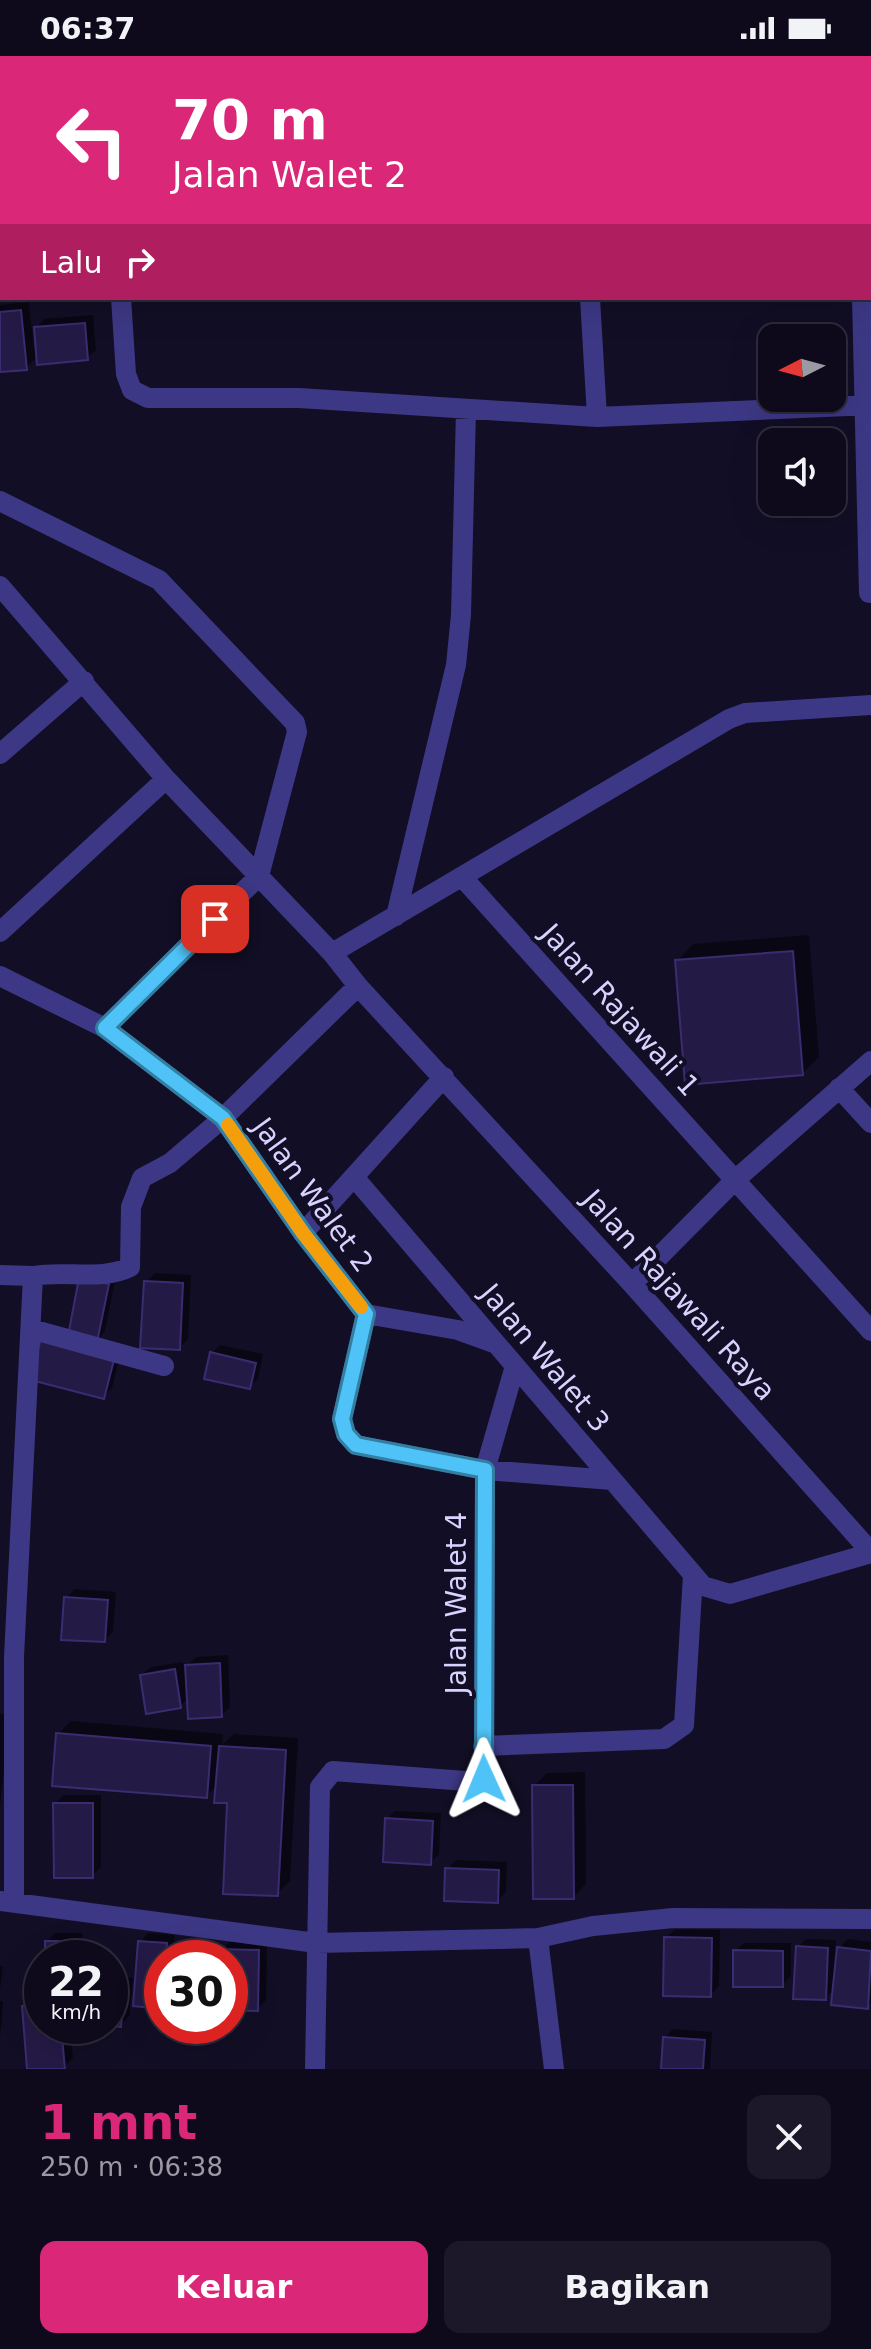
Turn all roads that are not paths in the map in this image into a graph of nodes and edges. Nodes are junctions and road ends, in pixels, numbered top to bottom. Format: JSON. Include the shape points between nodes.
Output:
{"nodes":[{"id":1,"x":121,"y":300,"type":"edge"},
{"id":2,"x":590,"y":300,"type":"edge"},
{"id":3,"x":862,"y":300,"type":"edge"},
{"id":4,"x":868,"y":405,"type":"edge"},
{"id":5,"x":466,"y":410,"type":"junction"},
{"id":6,"x":597,"y":417,"type":"junction"},
{"id":7,"x":0,"y":501,"type":"edge"},
{"id":8,"x":0,"y":586,"type":"edge"},
{"id":9,"x":869,"y":593,"type":"edge"},
{"id":10,"x":84,"y":681,"type":"junction"},
{"id":11,"x":871,"y":705,"type":"edge"},
{"id":12,"x":0,"y":754,"type":"edge"},
{"id":13,"x":166,"y":779,"type":"junction"},
{"id":14,"x":259,"y":876,"type":"junction"},
{"id":15,"x":463,"y":878,"type":"junction"},
{"id":16,"x":396,"y":916,"type":"junction"},
{"id":17,"x":0,"y":932,"type":"edge"},
{"id":18,"x":332,"y":953,"type":"junction"},
{"id":19,"x":0,"y":976,"type":"edge"},
{"id":20,"x":358,"y":986,"type":"junction"},
{"id":21,"x":105,"y":1028,"type":"junction"},
{"id":22,"x":871,"y":1061,"type":"edge"},
{"id":23,"x":444,"y":1077,"type":"junction"},
{"id":24,"x":839,"y":1088,"type":"junction"},
{"id":25,"x":223,"y":1118,"type":"junction"},
{"id":26,"x":871,"y":1123,"type":"edge"},
{"id":27,"x":354,"y":1177,"type":"junction"},
{"id":28,"x":735,"y":1180,"type":"junction"},
{"id":29,"x":303,"y":1233,"type":"junction"},
{"id":30,"x":0,"y":1275,"type":"edge"},
{"id":31,"x":33,"y":1276,"type":"junction"},
{"id":32,"x":632,"y":1284,"type":"junction"},
{"id":33,"x":366,"y":1314,"type":"junction"},
{"id":34,"x":31,"y":1329,"type":"junction"},
{"id":35,"x":871,"y":1331,"type":"edge"},
{"id":36,"x":495,"y":1343,"type":"junction"},
{"id":37,"x":164,"y":1366,"type":"dead end"},
{"id":38,"x":515,"y":1366,"type":"junction"},
{"id":39,"x":485,"y":1470,"type":"junction"},
{"id":40,"x":612,"y":1480,"type":"junction"},
{"id":41,"x":871,"y":1553,"type":"edge"},
{"id":42,"x":693,"y":1575,"type":"junction"},
{"id":43,"x":483,"y":1746,"type":"junction"},
{"id":44,"x":7,"y":1901,"type":"edge"},
{"id":45,"x":871,"y":1919,"type":"edge"},
{"id":46,"x":538,"y":1938,"type":"junction"},
{"id":47,"x":316,"y":1943,"type":"junction"},
{"id":48,"x":315,"y":2069,"type":"edge"},
{"id":49,"x":554,"y":2069,"type":"edge"}],
"edges":[{"from":1,"to":5,"type":"street","via":[[126,374],[132,390],[148,398],[299,398]]},
{"from":2,"to":6,"type":"street"},
{"from":3,"to":4,"type":"street"},
{"from":4,"to":6,"type":"street"},
{"from":4,"to":9,"type":"street"},
{"from":5,"to":6,"type":"street"},
{"from":5,"to":16,"type":"street","via":[[456,665]]},
{"from":7,"to":14,"type":"street","via":[[159,580],[295,723],[297,732]]},
{"from":8,"to":10,"type":"street","name":"Jalan Rajawali Raya"},
{"from":10,"to":12,"type":"street"},
{"from":10,"to":13,"type":"street","name":"Jalan Rajawali Raya"},
{"from":11,"to":15,"type":"street","via":[[745,713],[729,719]]},
{"from":13,"to":14,"type":"street","name":"Jalan Rajawali Raya"},
{"from":13,"to":17,"type":"street"},
{"from":14,"to":18,"type":"street","name":"Jalan Rajawali Raya"},
{"from":14,"to":21,"type":"street"},
{"from":15,"to":16,"type":"street"},
{"from":15,"to":28,"type":"street","name":"Jalan Rajawali 1"},
{"from":16,"to":18,"type":"street"},
{"from":18,"to":20,"type":"street","name":"Jalan Rajawali Raya"},
{"from":19,"to":21,"type":"street","name":"Jalan Walet 2"},
{"from":20,"to":23,"type":"street","name":"Jalan Rajawali Raya"},
{"from":20,"to":25,"type":"street"},
{"from":21,"to":25,"type":"street","name":"Jalan Walet 2"},
{"from":22,"to":24,"type":"street"},
{"from":23,"to":27,"type":"street"},
{"from":23,"to":32,"type":"street","name":"Jalan Rajawali Raya"},
{"from":24,"to":26,"type":"street"},
{"from":24,"to":28,"type":"street"},
{"from":25,"to":29,"type":"street","name":"Jalan Walet 2"},
{"from":25,"to":31,"type":"street","via":[[170,1163],[142,1178],[131,1207],[130,1267]]},
{"from":27,"to":29,"type":"street"},
{"from":27,"to":36,"type":"street","name":"Jalan Walet 3"},
{"from":28,"to":32,"type":"street"},
{"from":28,"to":35,"type":"street","name":"Jalan Rajawali 1"},
{"from":29,"to":33,"type":"street","name":"Jalan Walet 2"},
{"from":30,"to":31,"type":"street"},
{"from":31,"to":34,"type":"street"},
{"from":32,"to":41,"type":"street","name":"Jalan Rajawali Raya"},
{"from":33,"to":36,"type":"street","via":[[458,1330]]},
{"from":33,"to":39,"type":"street","name":"Jalan Walet 2","via":[[342,1419],[346,1434],[356,1445]]},
{"from":34,"to":37,"type":"street"},
{"from":34,"to":44,"type":"street"},
{"from":36,"to":38,"type":"street","name":"Jalan Walet 3"},
{"from":38,"to":39,"type":"street","name":"Jalan Walet 4"},
{"from":38,"to":40,"type":"street","name":"Jalan Walet 3"},
{"from":39,"to":40,"type":"street","name":"Jalan Walet 2"},
{"from":39,"to":43,"type":"street","name":"Jalan Walet 4"},
{"from":40,"to":42,"type":"street","name":"Jalan Walet 3"},
{"from":41,"to":42,"type":"street","via":[[730,1594],[716,1592]]},
{"from":42,"to":43,"type":"street","via":[[684,1725],[677,1733],[664,1739]]},
{"from":43,"to":47,"type":"street","name":"Jalan Walet 4","via":[[485,1770],[479,1782],[333,1771],[327,1775],[320,1787]]},
{"from":44,"to":47,"type":"street"},
{"from":45,"to":46,"type":"street","via":[[673,1918]]},
{"from":46,"to":47,"type":"street"},
{"from":46,"to":49,"type":"street"},
{"from":47,"to":48,"type":"street"}]}
